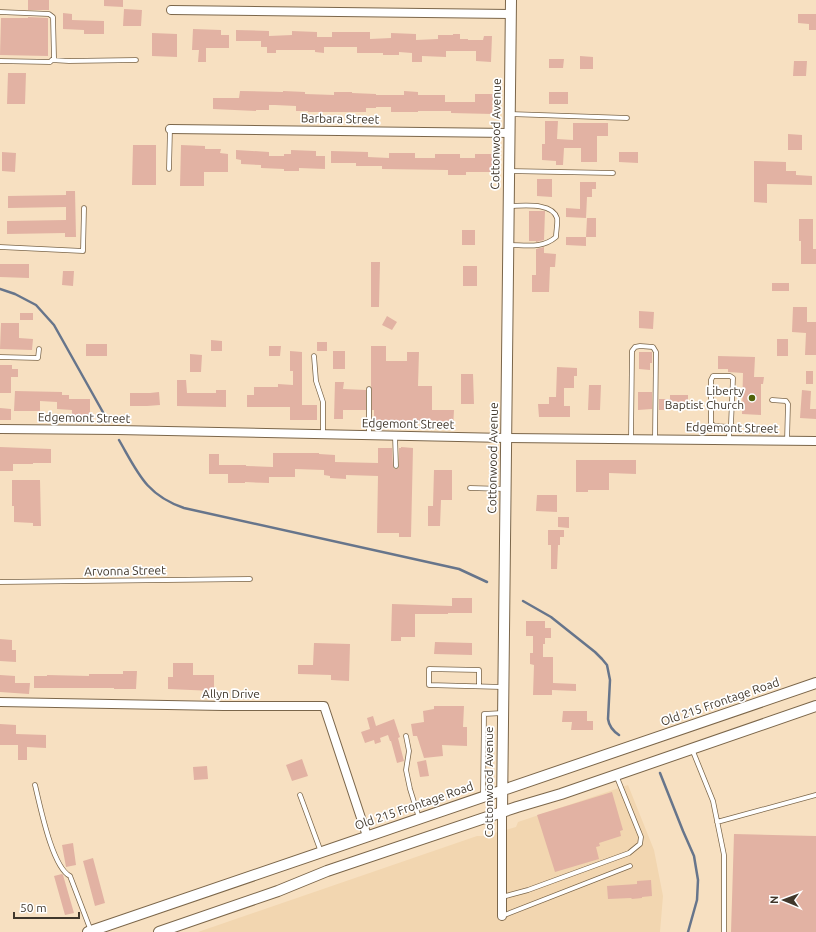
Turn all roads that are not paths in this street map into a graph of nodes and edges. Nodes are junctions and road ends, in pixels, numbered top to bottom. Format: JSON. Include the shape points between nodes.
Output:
{"nodes":[{"id":1,"x":511,"y":0,"type":"edge"},
{"id":2,"x":171,"y":10,"type":"dead end"},
{"id":3,"x":0,"y":12,"type":"edge"},
{"id":4,"x":511,"y":14,"type":"junction"},
{"id":5,"x":52,"y":60,"type":"junction"},
{"id":6,"x":136,"y":60,"type":"dead end"},
{"id":7,"x":0,"y":61,"type":"edge"},
{"id":8,"x":509,"y":114,"type":"junction"},
{"id":9,"x":626,"y":118,"type":"dead end"},
{"id":10,"x":170,"y":129,"type":"joint"},
{"id":11,"x":509,"y":134,"type":"junction"},
{"id":12,"x":169,"y":169,"type":"dead end"},
{"id":13,"x":509,"y":171,"type":"junction"},
{"id":14,"x":613,"y":173,"type":"dead end"},
{"id":15,"x":508,"y":206,"type":"junction"},
{"id":16,"x":84,"y":208,"type":"dead end"},
{"id":17,"x":508,"y":245,"type":"junction"},
{"id":18,"x":0,"y":247,"type":"edge"},
{"id":19,"x":39,"y":349,"type":"dead end"},
{"id":20,"x":314,"y":356,"type":"dead end"},
{"id":21,"x":0,"y":357,"type":"edge"},
{"id":22,"x":369,"y":389,"type":"dead end"},
{"id":23,"x":772,"y":400,"type":"dead end"},
{"id":24,"x":730,"y":427,"type":"junction"},
{"id":25,"x":0,"y":429,"type":"edge"},
{"id":26,"x":323,"y":434,"type":"junction"},
{"id":27,"x":369,"y":435,"type":"junction"},
{"id":28,"x":395,"y":436,"type":"junction"},
{"id":29,"x":506,"y":438,"type":"junction"},
{"id":30,"x":632,"y":439,"type":"junction"},
{"id":31,"x":655,"y":440,"type":"junction"},
{"id":32,"x":729,"y":440,"type":"junction"},
{"id":33,"x":787,"y":441,"type":"junction"},
{"id":34,"x":816,"y":441,"type":"edge"},
{"id":35,"x":396,"y":466,"type":"dead end"},
{"id":36,"x":470,"y":488,"type":"dead end"},
{"id":37,"x":505,"y":489,"type":"junction"},
{"id":38,"x":250,"y":579,"type":"dead end"},
{"id":39,"x":0,"y":582,"type":"edge"},
{"id":40,"x":816,"y":683,"type":"edge"},
{"id":41,"x":479,"y":686,"type":"junction"},
{"id":42,"x":503,"y":687,"type":"junction"},
{"id":43,"x":0,"y":702,"type":"edge"},
{"id":44,"x":816,"y":706,"type":"edge"},
{"id":45,"x":502,"y":713,"type":"junction"},
{"id":46,"x":406,"y":736,"type":"dead end"},
{"id":47,"x":692,"y":749,"type":"junction"},
{"id":48,"x":616,"y":775,"type":"junction"},
{"id":49,"x":35,"y":785,"type":"dead end"},
{"id":50,"x":502,"y":791,"type":"junction"},
{"id":51,"x":300,"y":795,"type":"dead end"},
{"id":52,"x":816,"y":795,"type":"edge"},
{"id":53,"x":483,"y":796,"type":"junction"},
{"id":54,"x":502,"y":812,"type":"junction"},
{"id":55,"x":420,"y":818,"type":"junction"},
{"id":56,"x":717,"y":822,"type":"junction"},
{"id":57,"x":366,"y":836,"type":"junction"},
{"id":58,"x":321,"y":852,"type":"junction"},
{"id":59,"x":630,"y":866,"type":"dead end"},
{"id":60,"x":502,"y":897,"type":"junction"},
{"id":61,"x":502,"y":916,"type":"joint"},
{"id":62,"x":89,"y":932,"type":"edge"},
{"id":63,"x":159,"y":932,"type":"edge"},
{"id":64,"x":724,"y":932,"type":"edge"}],
"edges":[{"from":1,"to":4,"type":"street","name":"Cottonwood Avenue"},
{"from":2,"to":4,"type":"street"},
{"from":3,"to":5,"type":"lane","via":[[49,14],[53,17]]},
{"from":4,"to":8,"type":"street","name":"Cottonwood Avenue"},
{"from":5,"to":6,"type":"lane"},
{"from":5,"to":7,"type":"lane"},
{"from":8,"to":9,"type":"lane"},
{"from":8,"to":11,"type":"street","name":"Cottonwood Avenue"},
{"from":10,"to":11,"type":"street","name":"Barbara Street"},
{"from":10,"to":12,"type":"lane"},
{"from":11,"to":13,"type":"street","name":"Cottonwood Avenue"},
{"from":13,"to":14,"type":"lane"},
{"from":13,"to":15,"type":"street","name":"Cottonwood Avenue"},
{"from":15,"to":17,"type":"street","name":"Cottonwood Avenue"},
{"from":15,"to":17,"type":"lane","via":[[546,207],[553,211],[557,218],[556,237],[550,242],[536,246]]},
{"from":16,"to":18,"type":"lane","via":[[83,251]]},
{"from":17,"to":29,"type":"street","name":"Cottonwood Avenue"},
{"from":19,"to":21,"type":"lane","via":[[38,358]]},
{"from":20,"to":26,"type":"lane","via":[[316,381],[323,402]]},
{"from":22,"to":27,"type":"lane"},
{"from":23,"to":33,"type":"lane","via":[[786,401],[788,404]]},
{"from":24,"to":24,"type":"lane","via":[[733,378],[713,376],[710,423],[714,426]]},
{"from":24,"to":32,"type":"lane"},
{"from":25,"to":26,"type":"street","name":"Edgemont Street"},
{"from":26,"to":27,"type":"street","name":"Edgemont Street"},
{"from":27,"to":28,"type":"street","name":"Edgemont Street"},
{"from":28,"to":29,"type":"street","name":"Edgemont Street"},
{"from":28,"to":35,"type":"lane"},
{"from":29,"to":30,"type":"street","name":"Edgemont Street"},
{"from":29,"to":37,"type":"street","name":"Cottonwood Avenue"},
{"from":30,"to":31,"type":"street","name":"Edgemont Street"},
{"from":30,"to":31,"type":"lane","via":[[632,351],[640,346],[653,347],[656,352]]},
{"from":31,"to":32,"type":"street","name":"Edgemont Street"},
{"from":32,"to":33,"type":"street","name":"Edgemont Street"},
{"from":33,"to":34,"type":"street","name":"Edgemont Street"},
{"from":36,"to":37,"type":"lane"},
{"from":37,"to":42,"type":"street","name":"Cottonwood Avenue"},
{"from":38,"to":39,"type":"lane","name":"Arvonna Street"},
{"from":40,"to":50,"type":"street","name":"Old 215 Frontage Road"},
{"from":41,"to":41,"type":"lane","via":[[429,685],[429,669],[479,670]]},
{"from":41,"to":42,"type":"lane"},
{"from":42,"to":45,"type":"street","name":"Cottonwood Avenue"},
{"from":43,"to":57,"type":"street","name":"Allyn Drive","via":[[324,706]]},
{"from":44,"to":47,"type":"street"},
{"from":45,"to":50,"type":"street","name":"Cottonwood Avenue"},
{"from":45,"to":53,"type":"lane","via":[[484,714]]},
{"from":46,"to":55,"type":"lane","via":[[409,751],[406,770]]},
{"from":47,"to":48,"type":"street"},
{"from":47,"to":56,"type":"lane","via":[[713,801]]},
{"from":48,"to":54,"type":"street"},
{"from":48,"to":60,"type":"lane","via":[[641,837],[640,844],[629,853]]},
{"from":49,"to":62,"type":"lane","via":[[49,838],[66,874],[70,876]]},
{"from":50,"to":53,"type":"street","name":"Old 215 Frontage Road"},
{"from":50,"to":54,"type":"street","name":"Cottonwood Avenue"},
{"from":51,"to":58,"type":"lane"},
{"from":52,"to":56,"type":"lane"},
{"from":53,"to":55,"type":"street","name":"Old 215 Frontage Road"},
{"from":54,"to":60,"type":"street","name":"Cottonwood Avenue"},
{"from":54,"to":63,"type":"street"},
{"from":55,"to":57,"type":"street","name":"Old 215 Frontage Road"},
{"from":56,"to":64,"type":"lane","via":[[724,855]]},
{"from":57,"to":58,"type":"street","name":"Old 215 Frontage Road"},
{"from":58,"to":62,"type":"street","name":"Old 215 Frontage Road"},
{"from":59,"to":61,"type":"lane"},
{"from":60,"to":61,"type":"street","name":"Cottonwood Avenue"}]}
